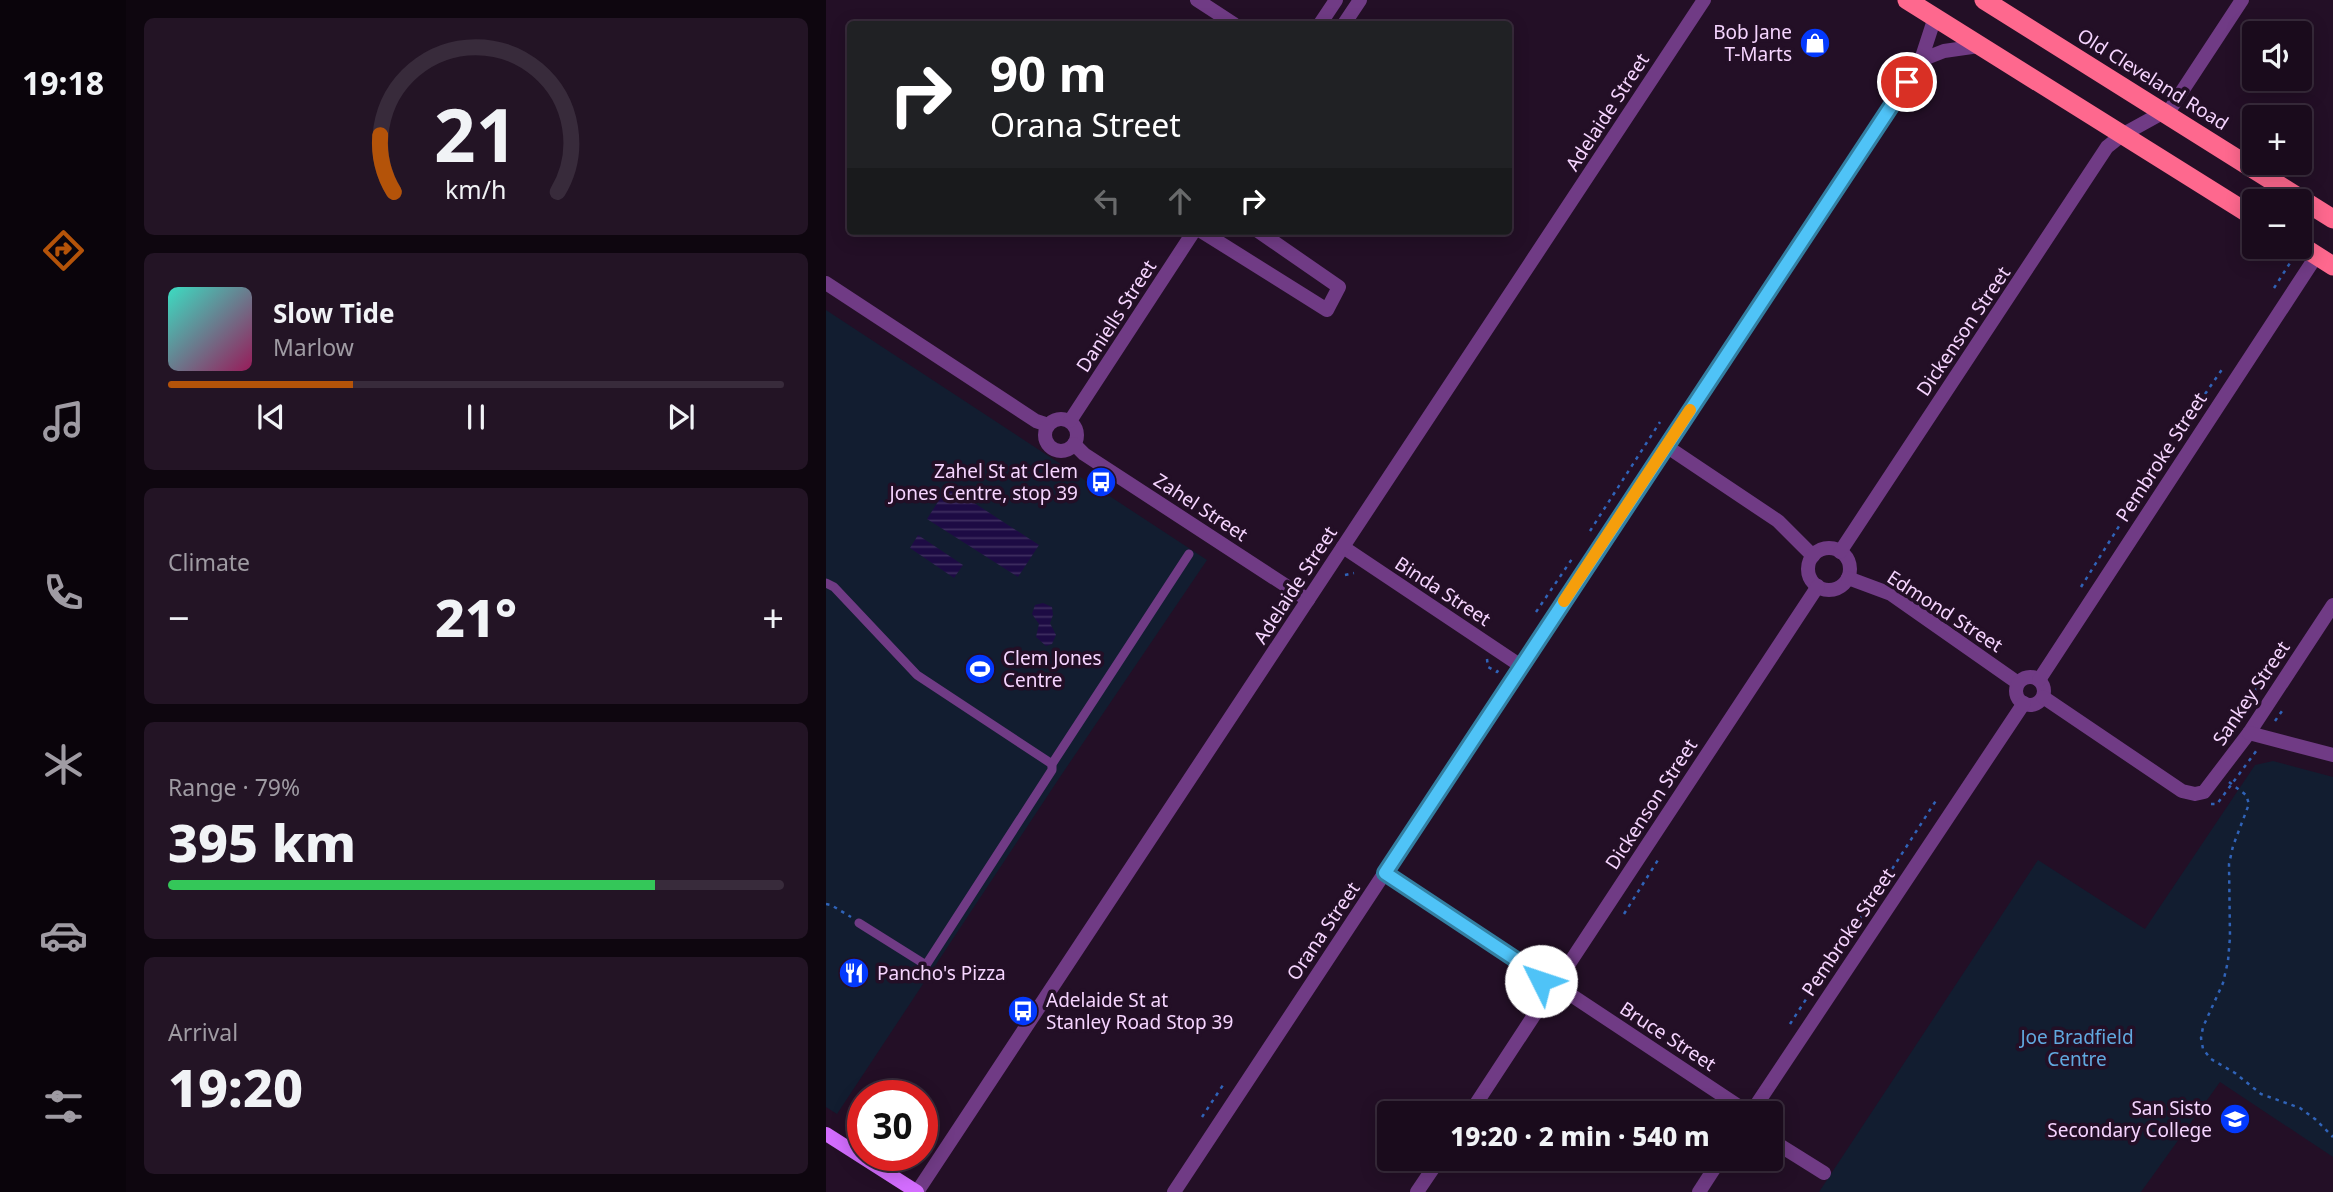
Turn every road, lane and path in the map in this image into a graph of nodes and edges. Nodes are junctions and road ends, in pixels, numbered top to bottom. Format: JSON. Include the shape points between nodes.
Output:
{"nodes":[{"id":1,"x":1197,"y":0,"type":"edge"},
{"id":2,"x":1336,"y":0,"type":"edge"},
{"id":3,"x":1360,"y":0,"type":"edge"},
{"id":4,"x":1704,"y":0,"type":"edge"},
{"id":5,"x":1908,"y":0,"type":"edge"},
{"id":6,"x":1984,"y":0,"type":"edge"},
{"id":7,"x":2242,"y":0,"type":"edge"},
{"id":8,"x":1935,"y":17,"type":"junction"},
{"id":9,"x":1229,"y":21,"type":"edge"},
{"id":10,"x":1322,"y":21,"type":"edge"},
{"id":11,"x":1346,"y":21,"type":"edge"},
{"id":12,"x":1979,"y":46,"type":"junction"},
{"id":13,"x":1921,"y":60,"type":"junction"},
{"id":14,"x":2165,"y":113,"type":"junction"},
{"id":15,"x":2122,"y":135,"type":"junction"},
{"id":16,"x":2242,"y":210,"type":"edge"},
{"id":17,"x":2333,"y":219,"type":"edge"},
{"id":18,"x":1191,"y":235,"type":"edge"},
{"id":19,"x":1207,"y":235,"type":"edge"},
{"id":20,"x":1264,"y":235,"type":"edge"},
{"id":21,"x":2325,"y":260,"type":"edge"},
{"id":22,"x":2290,"y":263,"type":"dead end"},
{"id":23,"x":826,"y":283,"type":"edge"},
{"id":24,"x":2274,"y":288,"type":"dead end"},
{"id":25,"x":2223,"y":368,"type":"dead end"},
{"id":26,"x":1070,"y":421,"type":"junction"},
{"id":27,"x":1660,"y":422,"type":"dead end"},
{"id":28,"x":1048,"y":425,"type":"junction"},
{"id":29,"x":2176,"y":436,"type":"dead end"},
{"id":30,"x":1074,"y":444,"type":"junction"},
{"id":31,"x":1666,"y":446,"type":"junction"},
{"id":32,"x":2131,"y":507,"type":"dead end"},
{"id":33,"x":1590,"y":531,"type":"dead end"},
{"id":34,"x":1343,"y":547,"type":"junction"},
{"id":35,"x":1840,"y":552,"type":"junction"},
{"id":36,"x":1189,"y":554,"type":"dead end"},
{"id":37,"x":1813,"y":556,"type":"junction"},
{"id":38,"x":1572,"y":559,"type":"dead end"},
{"id":39,"x":1848,"y":578,"type":"junction"},
{"id":40,"x":826,"y":583,"type":"edge"},
{"id":41,"x":1818,"y":586,"type":"junction"},
{"id":42,"x":2081,"y":587,"type":"dead end"},
{"id":43,"x":1308,"y":600,"type":"junction"},
{"id":44,"x":2333,"y":606,"type":"edge"},
{"id":45,"x":1536,"y":612,"type":"dead end"},
{"id":46,"x":1521,"y":666,"type":"junction"},
{"id":47,"x":2270,"y":668,"type":"dead end"},
{"id":48,"x":2039,"y":680,"type":"junction"},
{"id":49,"x":2018,"y":683,"type":"junction"},
{"id":50,"x":2043,"y":697,"type":"junction"},
{"id":51,"x":2024,"y":703,"type":"junction"},
{"id":52,"x":2282,"y":711,"type":"dead end"},
{"id":53,"x":2276,"y":721,"type":"dead end"},
{"id":54,"x":2227,"y":732,"type":"dead end"},
{"id":55,"x":2249,"y":733,"type":"junction"},
{"id":56,"x":2333,"y":755,"type":"edge"},
{"id":57,"x":1052,"y":764,"type":"junction"},
{"id":58,"x":2219,"y":775,"type":"junction"},
{"id":59,"x":1937,"y":799,"type":"dead end"},
{"id":60,"x":1658,"y":860,"type":"dead end"},
{"id":61,"x":1385,"y":873,"type":"junction"},
{"id":62,"x":826,"y":904,"type":"edge"},
{"id":63,"x":1624,"y":914,"type":"dead end"},
{"id":64,"x":1860,"y":919,"type":"dead end"},
{"id":65,"x":859,"y":923,"type":"joint"},
{"id":66,"x":1826,"y":967,"type":"dead end"},
{"id":67,"x":1563,"y":972,"type":"junction"},
{"id":68,"x":1542,"y":977,"type":"junction"},
{"id":69,"x":1565,"y":991,"type":"junction"},
{"id":70,"x":1548,"y":994,"type":"junction"},
{"id":71,"x":1790,"y":1024,"type":"dead end"},
{"id":72,"x":1225,"y":1082,"type":"dead end"},
{"id":73,"x":1478,"y":1101,"type":"edge"},
{"id":74,"x":1732,"y":1101,"type":"edge"},
{"id":75,"x":1758,"y":1101,"type":"edge"},
{"id":76,"x":1202,"y":1117,"type":"dead end"},
{"id":77,"x":826,"y":1134,"type":"edge"},
{"id":78,"x":2333,"y":1137,"type":"edge"},
{"id":79,"x":1783,"y":1147,"type":"edge"},
{"id":80,"x":1432,"y":1171,"type":"edge"},
{"id":81,"x":1713,"y":1171,"type":"edge"},
{"id":82,"x":1824,"y":1173,"type":"dead end"},
{"id":83,"x":917,"y":1192,"type":"edge"},
{"id":84,"x":1174,"y":1192,"type":"edge"},
{"id":85,"x":1418,"y":1192,"type":"edge"},
{"id":86,"x":1699,"y":1192,"type":"edge"}],
"edges":[{"from":1,"to":9,"type":"street"},
{"from":2,"to":10,"type":"street"},
{"from":3,"to":11,"type":"street"},
{"from":4,"to":34,"type":"street","name":"Adelaide Street"},
{"from":5,"to":8,"type":"highway"},
{"from":6,"to":14,"type":"highway","name":"Old Cleveland Road"},
{"from":7,"to":14,"type":"street"},
{"from":8,"to":12,"type":"highway"},
{"from":8,"to":13,"type":"street","name":"Orana Street"},
{"from":12,"to":13,"type":"street"},
{"from":12,"to":15,"type":"highway"},
{"from":13,"to":31,"type":"street","name":"Orana Street"},
{"from":14,"to":15,"type":"street","name":"Dickenson Street"},
{"from":14,"to":17,"type":"highway","name":"Old Cleveland Road"},
{"from":15,"to":16,"type":"highway"},
{"from":15,"to":35,"type":"street","name":"Dickenson Street","via":[[2107,147]]},
{"from":18,"to":26,"type":"street","name":"Daniells Street"},
{"from":19,"to":20,"type":"street","via":[[1327,310],[1339,287]]},
{"from":21,"to":48,"type":"street","name":"Pembroke Street"},
{"from":22,"to":24,"type":"path"},
{"from":23,"to":28,"type":"street"},
{"from":25,"to":29,"type":"path"},
{"from":26,"to":28,"type":"street","via":[[1055,420]]},
{"from":26,"to":30,"type":"street","via":[[1076,428]]},
{"from":27,"to":33,"type":"path"},
{"from":28,"to":30,"type":"street","via":[[1049,445],[1062,451]]},
{"from":30,"to":43,"type":"street","name":"Zahel Street"},
{"from":31,"to":37,"type":"street","via":[[1778,521]]},
{"from":31,"to":46,"type":"street","name":"Orana Street"},
{"from":32,"to":42,"type":"path"},
{"from":34,"to":43,"type":"street","name":"Adelaide Street"},
{"from":34,"to":46,"type":"street","name":"Binda Street"},
{"from":35,"to":37,"type":"street","via":[[1824,549]]},
{"from":35,"to":39,"type":"street","via":[[1850,567]]},
{"from":36,"to":57,"type":"lane"},
{"from":37,"to":41,"type":"street","via":[[1808,571]]},
{"from":38,"to":45,"type":"path"},
{"from":39,"to":41,"type":"street","via":[[1838,588]]},
{"from":39,"to":49,"type":"street","name":"Edmond Street","via":[[1891,594]]},
{"from":40,"to":57,"type":"lane","via":[[917,676]]},
{"from":41,"to":67,"type":"street","name":"Dickenson Street"},
{"from":43,"to":83,"type":"street","name":"Adelaide Street"},
{"from":44,"to":55,"type":"street","name":"Sankey Street"},
{"from":46,"to":61,"type":"street","name":"Orana Street"},
{"from":47,"to":54,"type":"path"},
{"from":48,"to":49,"type":"street","via":[[2025,677]]},
{"from":48,"to":50,"type":"street"},
{"from":49,"to":51,"type":"street","via":[[2017,697]]},
{"from":50,"to":51,"type":"street","via":[[2032,705]]},
{"from":50,"to":58,"type":"street","name":"Sankey Street","via":[[2182,791],[2204,792]]},
{"from":51,"to":75,"type":"street","name":"Pembroke Street"},
{"from":52,"to":53,"type":"path"},
{"from":55,"to":56,"type":"street"},
{"from":55,"to":58,"type":"street","name":"Sankey Street"},
{"from":57,"to":65,"type":"lane","via":[[1052,771],[926,965]]},
{"from":58,"to":78,"type":"path","via":[[2240,788],[2249,804],[2229,863],[2228,961],[2203,1027],[2203,1049],[2261,1094],[2300,1108]]},
{"from":59,"to":64,"type":"path"},
{"from":60,"to":63,"type":"path"},
{"from":61,"to":68,"type":"street"},
{"from":61,"to":84,"type":"street","name":"Orana Street"},
{"from":62,"to":65,"type":"path"},
{"from":66,"to":71,"type":"path"},
{"from":67,"to":68,"type":"street","via":[[1553,970]]},
{"from":67,"to":69,"type":"street","via":[[1568,983]]},
{"from":68,"to":70,"type":"street","via":[[1541,986]]},
{"from":69,"to":70,"type":"street","via":[[1558,996]]},
{"from":69,"to":74,"type":"street","name":"Bruce Street"},
{"from":70,"to":73,"type":"street"},
{"from":72,"to":76,"type":"path"},
{"from":77,"to":83,"type":"main road"},
{"from":79,"to":82,"type":"street"},
{"from":80,"to":85,"type":"street"},
{"from":81,"to":86,"type":"street"}]}
